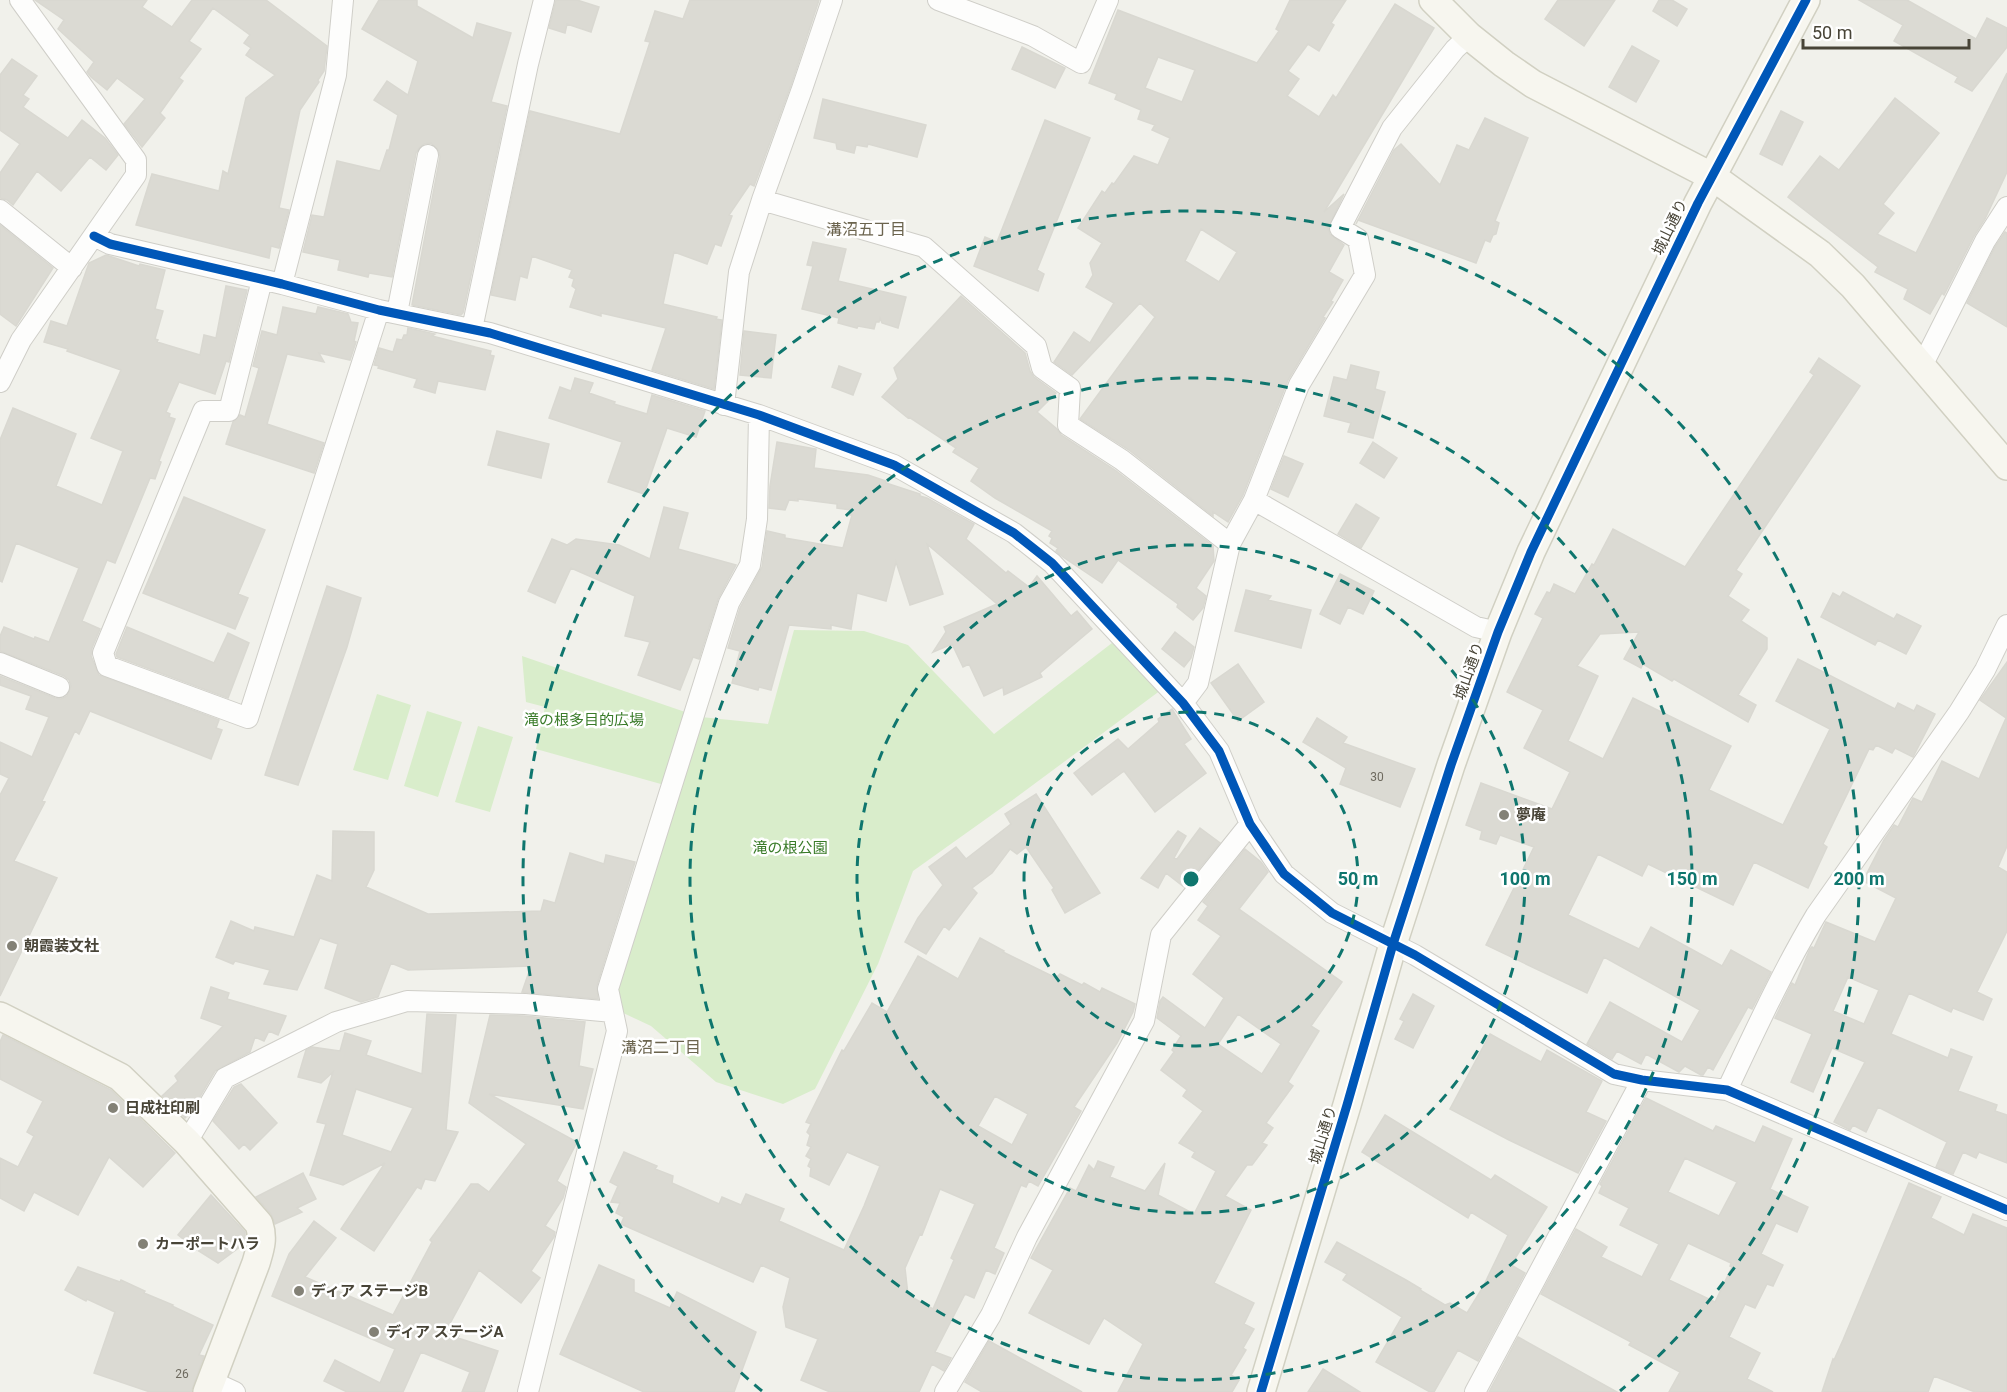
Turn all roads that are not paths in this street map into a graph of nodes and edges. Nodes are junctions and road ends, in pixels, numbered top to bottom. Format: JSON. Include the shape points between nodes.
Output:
{"nodes":[{"id":1,"x":20,"y":0,"type":"edge"},
{"id":2,"x":343,"y":0,"type":"edge"},
{"id":3,"x":544,"y":0,"type":"edge"},
{"id":4,"x":832,"y":0,"type":"edge"},
{"id":5,"x":938,"y":0,"type":"edge"},
{"id":6,"x":1108,"y":0,"type":"edge"},
{"id":7,"x":1433,"y":0,"type":"edge"},
{"id":8,"x":1806,"y":0,"type":"edge"},
{"id":9,"x":1469,"y":36,"type":"junction"},
{"id":10,"x":428,"y":155,"type":"dead end"},
{"id":11,"x":1713,"y":177,"type":"junction"},
{"id":12,"x":762,"y":200,"type":"junction"},
{"id":13,"x":2007,"y":207,"type":"edge"},
{"id":14,"x":0,"y":210,"type":"edge"},
{"id":15,"x":94,"y":236,"type":"junction"},
{"id":16,"x":72,"y":268,"type":"junction"},
{"id":17,"x":261,"y":280,"type":"junction"},
{"id":18,"x":282,"y":284,"type":"junction"},
{"id":19,"x":388,"y":311,"type":"junction"},
{"id":20,"x":472,"y":329,"type":"junction"},
{"id":21,"x":1922,"y":366,"type":"junction"},
{"id":22,"x":0,"y":382,"type":"edge"},
{"id":23,"x":724,"y":405,"type":"junction"},
{"id":24,"x":759,"y":415,"type":"junction"},
{"id":25,"x":2007,"y":466,"type":"edge"},
{"id":26,"x":1254,"y":500,"type":"junction"},
{"id":27,"x":1230,"y":544,"type":"junction"},
{"id":28,"x":2007,"y":625,"type":"edge"},
{"id":29,"x":1498,"y":632,"type":"junction"},
{"id":30,"x":0,"y":663,"type":"edge"},
{"id":31,"x":58,"y":687,"type":"dead end"},
{"id":32,"x":1183,"y":703,"type":"junction"},
{"id":33,"x":1250,"y":824,"type":"junction"},
{"id":34,"x":1393,"y":944,"type":"junction"},
{"id":35,"x":613,"y":1012,"type":"junction"},
{"id":36,"x":0,"y":1016,"type":"edge"},
{"id":37,"x":1642,"y":1080,"type":"junction"},
{"id":38,"x":1727,"y":1090,"type":"junction"},
{"id":39,"x":187,"y":1142,"type":"junction"},
{"id":40,"x":2007,"y":1210,"type":"edge"},
{"id":41,"x":218,"y":1388,"type":"edge"},
{"id":42,"x":528,"y":1392,"type":"edge"},
{"id":43,"x":945,"y":1392,"type":"edge"},
{"id":44,"x":1261,"y":1392,"type":"edge"},
{"id":45,"x":1475,"y":1392,"type":"edge"}],
"edges":[{"from":1,"to":15,"type":"street","via":[[136,160],[136,175]]},
{"from":2,"to":18,"type":"street","via":[[336,75]]},
{"from":3,"to":20,"type":"street"},
{"from":4,"to":12,"type":"street"},
{"from":5,"to":6,"type":"street","via":[[1033,36],[1080,63]]},
{"from":7,"to":9,"type":"street"},
{"from":8,"to":11,"type":"street","name":"城山通り"},
{"from":9,"to":11,"type":"street","via":[[1533,84]]},
{"from":9,"to":26,"type":"street","via":[[1392,128],[1340,228],[1358,239],[1365,275],[1299,385]]},
{"from":10,"to":19,"type":"street"},
{"from":11,"to":21,"type":"street","via":[[1820,254]]},
{"from":11,"to":29,"type":"street","name":"城山通り","via":[[1531,552]]},
{"from":12,"to":23,"type":"street","via":[[739,272]]},
{"from":12,"to":27,"type":"street","via":[[924,247],[1036,346],[1042,368],[1070,388],[1068,425],[1122,460]]},
{"from":13,"to":21,"type":"street","via":[[1985,241]]},
{"from":14,"to":16,"type":"street"},
{"from":15,"to":16,"type":"street"},
{"from":15,"to":17,"type":"street","via":[[110,244]]},
{"from":16,"to":22,"type":"street","via":[[21,340]]},
{"from":17,"to":18,"type":"street"},
{"from":17,"to":19,"type":"street","via":[[229,411],[203,411],[103,653],[107,666],[248,718]]},
{"from":18,"to":19,"type":"street"},
{"from":19,"to":20,"type":"street"},
{"from":20,"to":23,"type":"street"},
{"from":21,"to":25,"type":"street"},
{"from":23,"to":24,"type":"street"},
{"from":24,"to":32,"type":"street","via":[[894,465],[1014,533],[1052,563]]},
{"from":24,"to":35,"type":"street","via":[[757,519],[750,565],[729,603],[608,989]]},
{"from":26,"to":27,"type":"street"},
{"from":26,"to":29,"type":"street","via":[[1476,627]]},
{"from":27,"to":32,"type":"street","via":[[1198,683]]},
{"from":28,"to":38,"type":"street","via":[[1959,712],[1796,949]]},
{"from":29,"to":34,"type":"street","name":"城山通り"},
{"from":30,"to":31,"type":"street"},
{"from":32,"to":33,"type":"street","via":[[1220,751]]},
{"from":33,"to":34,"type":"street","via":[[1284,874],[1332,913]]},
{"from":33,"to":43,"type":"street","via":[[1161,935],[1144,1022],[1027,1237],[991,1315]]},
{"from":34,"to":37,"type":"street","via":[[1614,1074]]},
{"from":34,"to":44,"type":"street","name":"城山通り"},
{"from":35,"to":39,"type":"street","via":[[525,1004],[407,1001],[336,1022],[225,1078]]},
{"from":35,"to":42,"type":"street","via":[[617,1032]]},
{"from":36,"to":39,"type":"street","via":[[120,1077]]},
{"from":37,"to":38,"type":"street"},
{"from":37,"to":45,"type":"street"},
{"from":38,"to":40,"type":"street"},
{"from":39,"to":41,"type":"street","via":[[252,1214],[263,1234]]}]}
